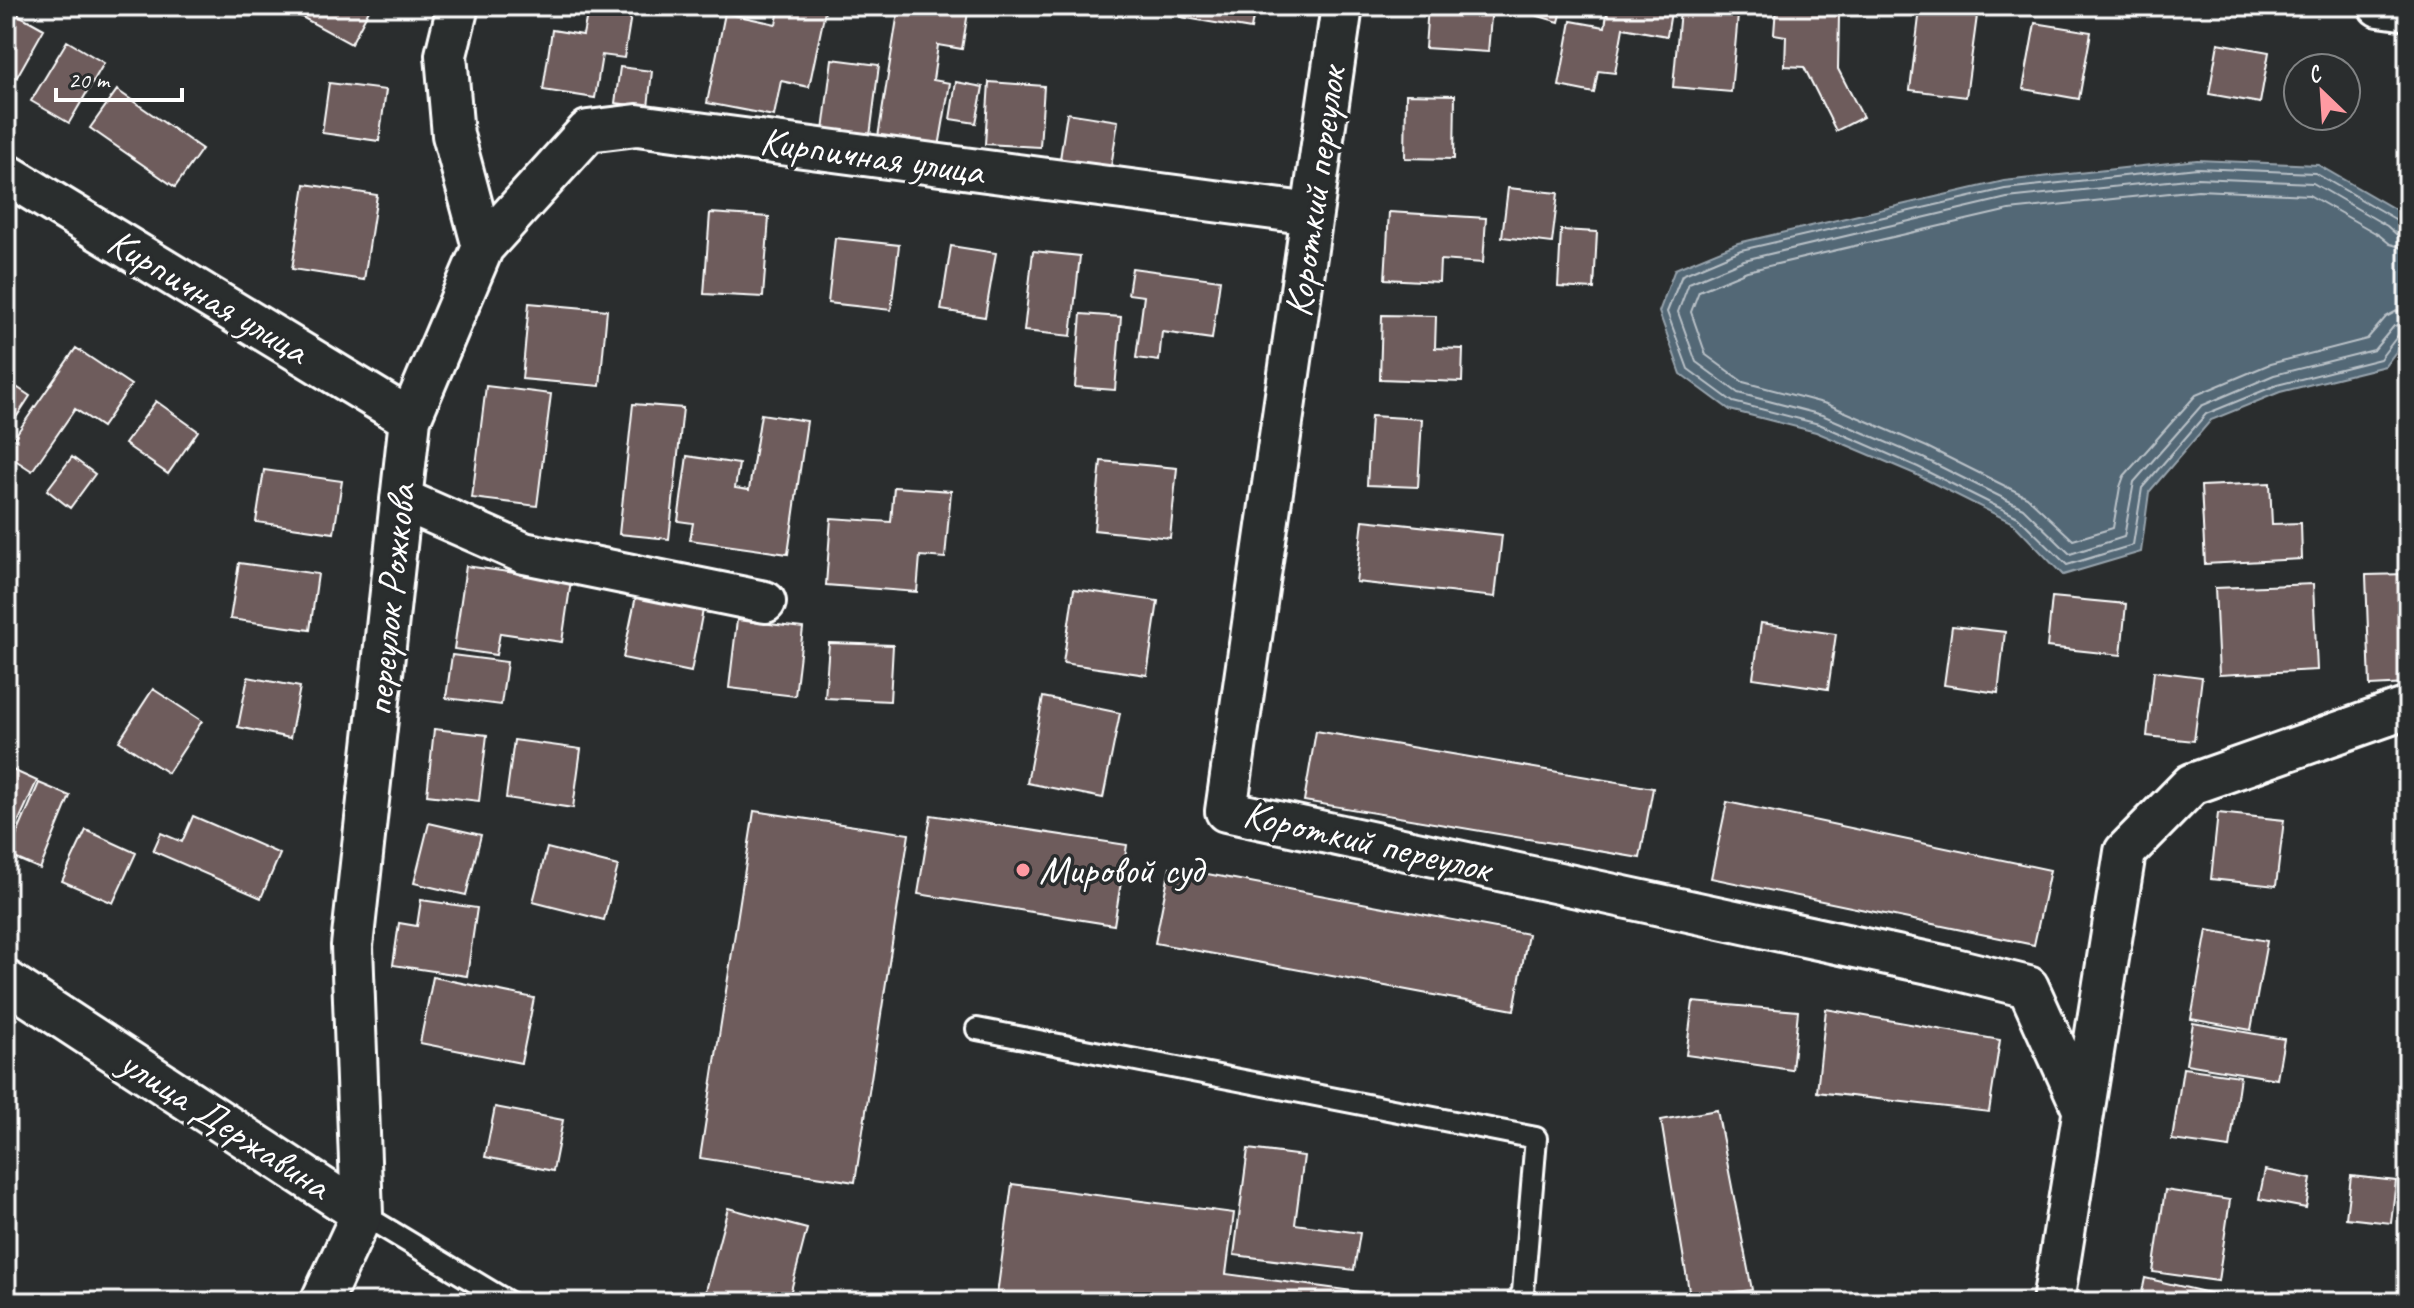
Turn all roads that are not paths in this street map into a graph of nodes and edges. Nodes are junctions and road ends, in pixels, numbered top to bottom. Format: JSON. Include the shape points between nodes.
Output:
{"nodes":[{"id":1,"x":458,"y":6,"type":"edge"},
{"id":2,"x":1342,"y":6,"type":"edge"},
{"id":3,"x":2379,"y":6,"type":"edge"},
{"id":4,"x":2408,"y":10,"type":"edge"},
{"id":5,"x":6,"y":174,"type":"edge"},
{"id":6,"x":1312,"y":214,"type":"junction"},
{"id":7,"x":483,"y":247,"type":"junction"},
{"id":8,"x":410,"y":419,"type":"junction"},
{"id":9,"x":401,"y":499,"type":"junction"},
{"id":10,"x":765,"y":602,"type":"dead end"},
{"id":11,"x":2408,"y":708,"type":"edge"},
{"id":12,"x":6,"y":981,"type":"edge"},
{"id":13,"x":977,"y":1029,"type":"dead end"},
{"id":14,"x":2083,"y":1109,"type":"junction"},
{"id":15,"x":362,"y":1214,"type":"junction"},
{"id":16,"x":321,"y":1302,"type":"edge"},
{"id":17,"x":508,"y":1302,"type":"edge"},
{"id":18,"x":1517,"y":1302,"type":"edge"},
{"id":19,"x":2053,"y":1302,"type":"edge"}],
"edges":[{"from":1,"to":7,"type":"street","via":[[446,55],[453,135]]},
{"from":2,"to":6,"type":"street","name":"Короткий переулок"},
{"from":3,"to":4,"type":"street"},
{"from":5,"to":8,"type":"street","name":"Кирпичная улица"},
{"from":6,"to":7,"type":"street","name":"Кирпичная улица","via":[[637,125],[588,131]]},
{"from":6,"to":14,"type":"street","name":"Короткий переулок","via":[[1226,811],[2028,987]]},
{"from":7,"to":8,"type":"street","name":"переулок Рожкова"},
{"from":8,"to":9,"type":"street","name":"переулок Рожкова"},
{"from":9,"to":10,"type":"street","via":[[524,553]]},
{"from":9,"to":15,"type":"street","name":"переулок Рожкова","via":[[352,946]]},
{"from":11,"to":14,"type":"street","via":[[2192,784],[2125,852]]},
{"from":12,"to":15,"type":"street","name":"улица Державина"},
{"from":13,"to":18,"type":"lane","via":[[1536,1138],[1523,1292]]},
{"from":14,"to":19,"type":"street"},
{"from":15,"to":16,"type":"street","name":"улица Державина"},
{"from":15,"to":17,"type":"lane"}]}
